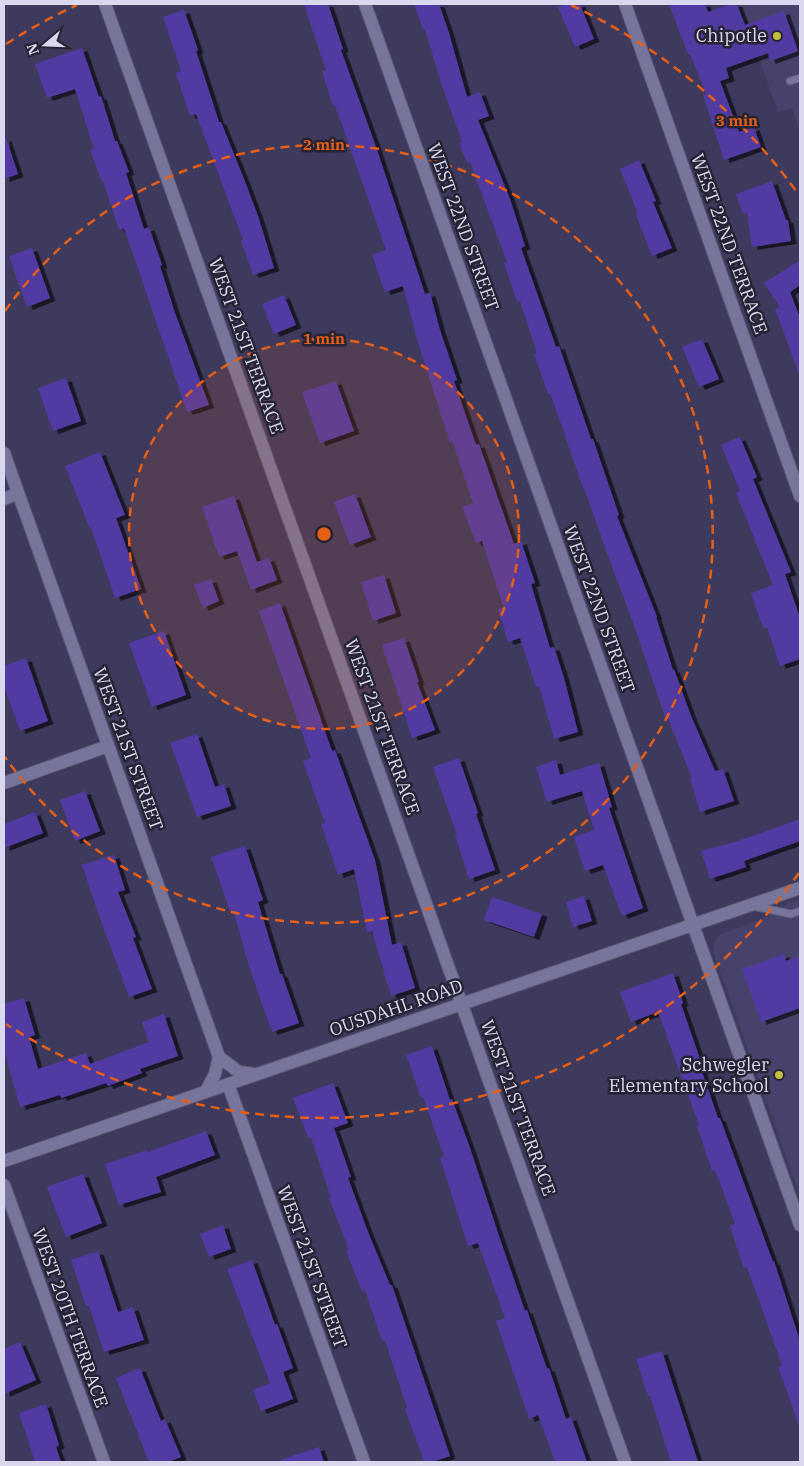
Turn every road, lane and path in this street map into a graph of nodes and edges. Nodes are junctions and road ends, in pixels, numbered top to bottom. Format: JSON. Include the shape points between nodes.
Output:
{"nodes":[{"id":1,"x":105,"y":4,"type":"edge"},
{"id":2,"x":365,"y":4,"type":"edge"},
{"id":3,"x":625,"y":4,"type":"edge"},
{"id":4,"x":800,"y":78,"type":"edge"},
{"id":5,"x":790,"y":81,"type":"dead end"},
{"id":6,"x":4,"y":453,"type":"edge"},
{"id":7,"x":18,"y":493,"type":"junction"},
{"id":8,"x":800,"y":496,"type":"edge"},
{"id":9,"x":4,"y":498,"type":"edge"},
{"id":10,"x":108,"y":746,"type":"junction"},
{"id":11,"x":4,"y":783,"type":"edge"},
{"id":12,"x":800,"y":888,"type":"edge"},
{"id":13,"x":750,"y":905,"type":"junction"},
{"id":14,"x":800,"y":911,"type":"edge"},
{"id":15,"x":693,"y":925,"type":"junction"},
{"id":16,"x":462,"y":1004,"type":"junction"},
{"id":17,"x":219,"y":1057,"type":"junction"},
{"id":18,"x":256,"y":1074,"type":"junction"},
{"id":19,"x":228,"y":1084,"type":"junction"},
{"id":20,"x":206,"y":1091,"type":"junction"},
{"id":21,"x":4,"y":1161,"type":"edge"},
{"id":22,"x":4,"y":1185,"type":"edge"},
{"id":23,"x":800,"y":1221,"type":"edge"},
{"id":24,"x":104,"y":1462,"type":"edge"},
{"id":25,"x":364,"y":1462,"type":"edge"},
{"id":26,"x":625,"y":1462,"type":"edge"}],
"edges":[{"from":1,"to":16,"type":"street","name":"WEST 21ST TERRACE"},
{"from":2,"to":15,"type":"street","name":"WEST 22ND STREET"},
{"from":3,"to":8,"type":"street","name":"WEST 22ND TERRACE"},
{"from":4,"to":5,"type":"lane"},
{"from":6,"to":7,"type":"street","name":"WEST 21ST STREET"},
{"from":7,"to":9,"type":"street"},
{"from":7,"to":10,"type":"street","name":"WEST 21ST STREET"},
{"from":10,"to":11,"type":"street"},
{"from":10,"to":17,"type":"street","name":"WEST 21ST STREET"},
{"from":12,"to":13,"type":"street","name":"OUSDAHL ROAD"},
{"from":13,"to":14,"type":"lane","via":[[791,914]]},
{"from":13,"to":15,"type":"street","name":"OUSDAHL ROAD"},
{"from":15,"to":16,"type":"street","name":"OUSDAHL ROAD"},
{"from":15,"to":23,"type":"street","name":"WEST 22ND STREET"},
{"from":16,"to":18,"type":"street","name":"OUSDAHL ROAD"},
{"from":16,"to":26,"type":"street","name":"WEST 21ST TERRACE"},
{"from":17,"to":18,"type":"street","via":[[239,1072]]},
{"from":17,"to":20,"type":"street"},
{"from":18,"to":19,"type":"street","name":"OUSDAHL ROAD"},
{"from":19,"to":20,"type":"street","name":"OUSDAHL ROAD"},
{"from":19,"to":25,"type":"street","name":"WEST 21ST STREET"},
{"from":20,"to":21,"type":"street","name":"OUSDAHL ROAD"},
{"from":22,"to":24,"type":"street","name":"WEST 20TH TERRACE"}]}
